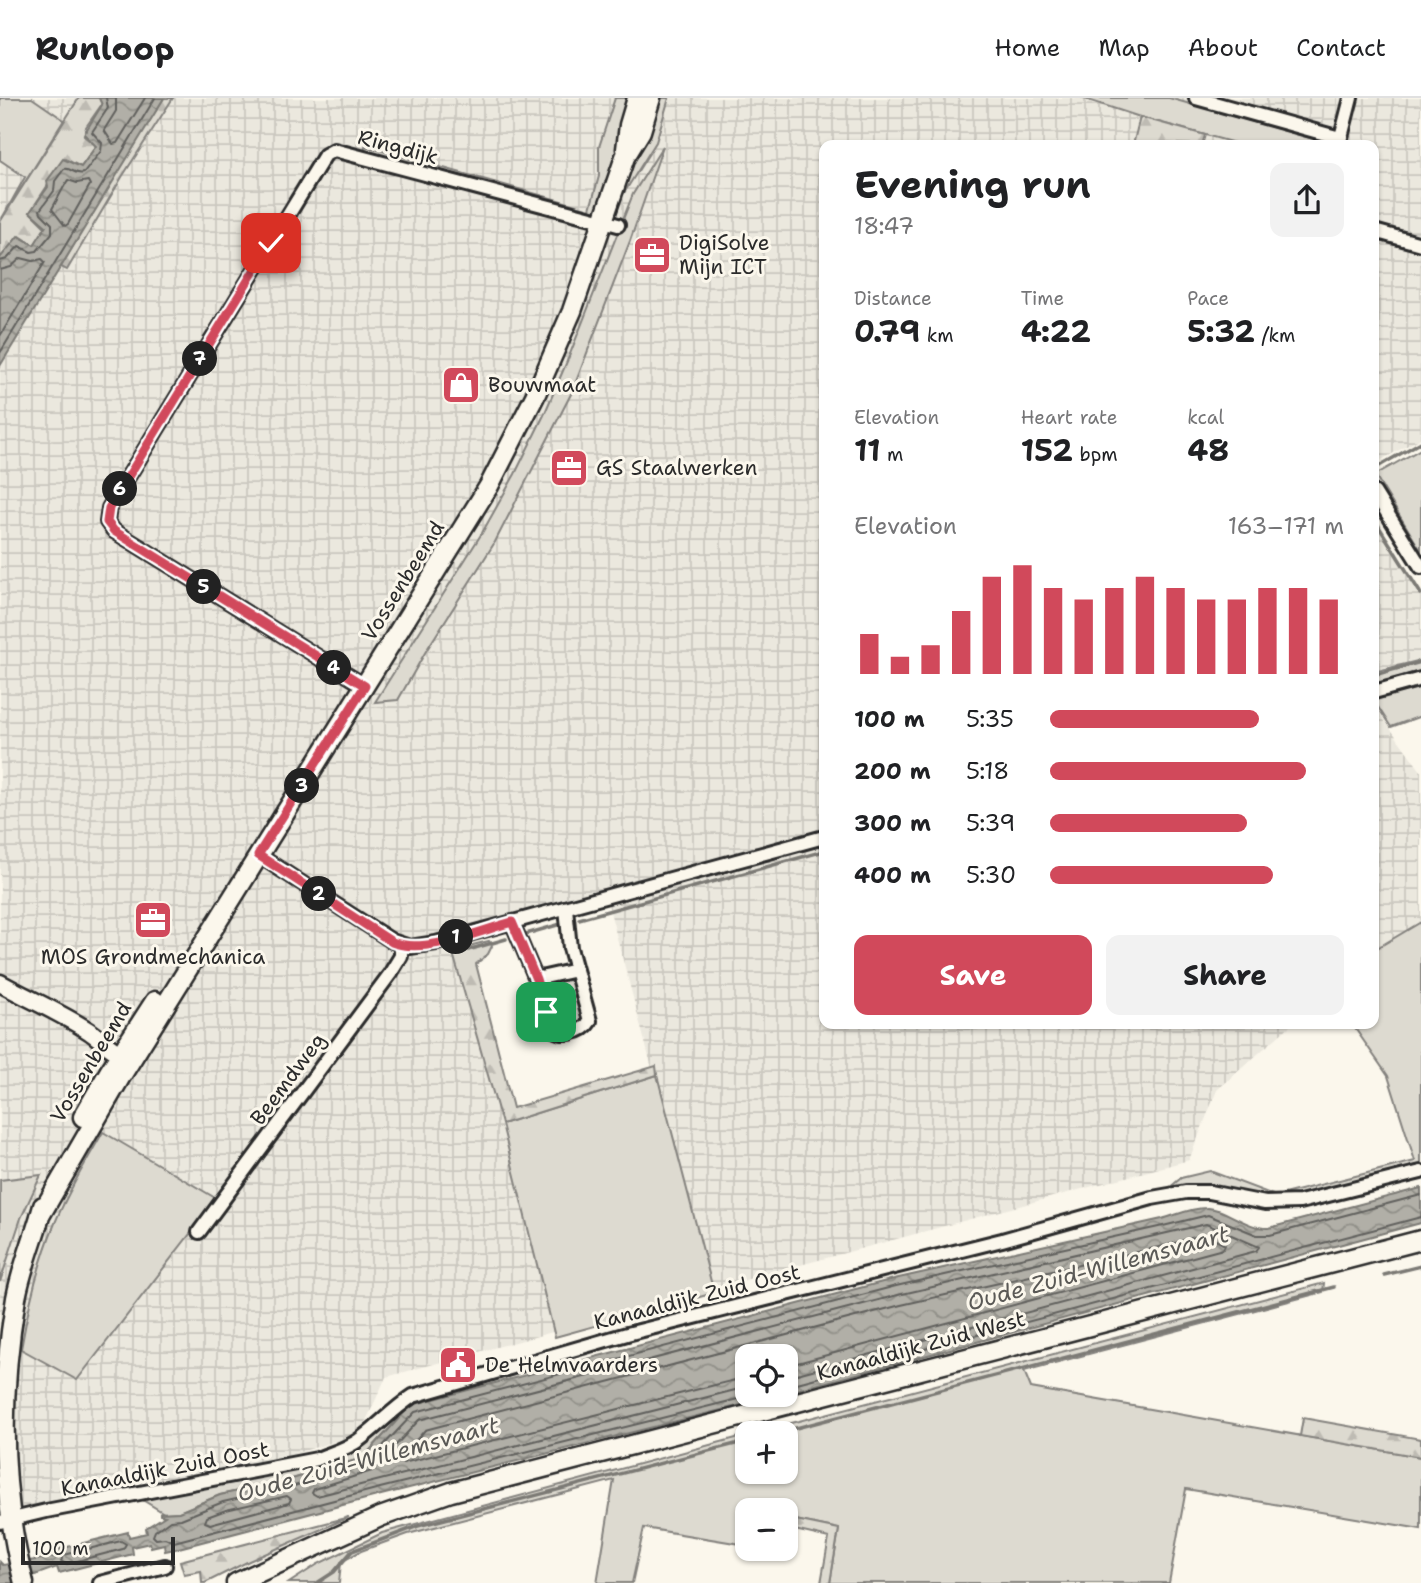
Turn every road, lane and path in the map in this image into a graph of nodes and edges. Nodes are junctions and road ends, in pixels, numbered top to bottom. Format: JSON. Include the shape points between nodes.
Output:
{"nodes":[{"id":1,"x":636,"y":98,"type":"edge"},
{"id":2,"x":651,"y":98,"type":"edge"},
{"id":3,"x":1196,"y":98,"type":"edge"},
{"id":4,"x":1351,"y":98,"type":"edge"},
{"id":5,"x":1332,"y":140,"type":"edge"},
{"id":6,"x":1340,"y":140,"type":"edge"},
{"id":7,"x":625,"y":157,"type":"junction"},
{"id":8,"x":611,"y":223,"type":"junction"},
{"id":9,"x":1379,"y":232,"type":"edge"},
{"id":10,"x":1421,"y":244,"type":"edge"},
{"id":11,"x":1379,"y":500,"type":"edge"},
{"id":12,"x":1421,"y":567,"type":"edge"},
{"id":13,"x":1421,"y":679,"type":"edge"},
{"id":14,"x":365,"y":686,"type":"junction"},
{"id":15,"x":1379,"y":691,"type":"edge"},
{"id":16,"x":819,"y":838,"type":"edge"},
{"id":17,"x":258,"y":855,"type":"junction"},
{"id":18,"x":566,"y":908,"type":"junction"},
{"id":19,"x":512,"y":922,"type":"junction"},
{"id":20,"x":401,"y":945,"type":"junction"},
{"id":21,"x":576,"y":970,"type":"junction"},
{"id":22,"x":536,"y":979,"type":"junction"},
{"id":23,"x":1,"y":986,"type":"edge"},
{"id":24,"x":126,"y":1053,"type":"junction"},
{"id":25,"x":1421,"y":1172,"type":"edge"},
{"id":26,"x":199,"y":1231,"type":"dead end"},
{"id":27,"x":1421,"y":1240,"type":"edge"},
{"id":28,"x":5,"y":1521,"type":"edge"},
{"id":29,"x":317,"y":1547,"type":"junction"},
{"id":30,"x":165,"y":1566,"type":"dead end"},
{"id":31,"x":24,"y":1583,"type":"edge"},
{"id":32,"x":100,"y":1583,"type":"edge"},
{"id":33,"x":236,"y":1583,"type":"edge"},
{"id":34,"x":259,"y":1583,"type":"edge"}],
"edges":[{"from":1,"to":7,"type":"main road","name":"Vossenbeemd"},
{"from":2,"to":7,"type":"main road","name":"Vossenbeemd","via":[[641,131]]},
{"from":3,"to":5,"type":"street"},
{"from":4,"to":6,"type":"street"},
{"from":7,"to":8,"type":"main road","name":"Vossenbeemd"},
{"from":8,"to":14,"type":"main road","name":"Vossenbeemd","via":[[495,475]]},
{"from":8,"to":14,"type":"street","name":"Ringdijk","via":[[334,150],[325,155],[109,508],[107,522],[114,531]]},
{"from":9,"to":10,"type":"street"},
{"from":11,"to":12,"type":"street"},
{"from":13,"to":15,"type":"street"},
{"from":14,"to":17,"type":"main road","name":"Vossenbeemd"},
{"from":16,"to":18,"type":"street"},
{"from":17,"to":20,"type":"street"},
{"from":17,"to":24,"type":"main road","name":"Vossenbeemd","via":[[203,945]]},
{"from":18,"to":19,"type":"street"},
{"from":18,"to":21,"type":"street"},
{"from":19,"to":20,"type":"street","via":[[436,943]]},
{"from":19,"to":22,"type":"street"},
{"from":20,"to":26,"type":"street","name":"Beemdweg","via":[[401,957],[390,974]]},
{"from":21,"to":22,"type":"street"},
{"from":21,"to":22,"type":"street","via":[[590,1021],[583,1029],[561,1034],[551,1027]]},
{"from":23,"to":24,"type":"street","via":[[90,1032],[109,1036]]},
{"from":24,"to":28,"type":"main road","name":"Vossenbeemd","via":[[69,1143],[47,1193],[16,1295],[7,1351]]},
{"from":25,"to":28,"type":"street","name":"Kanaaldijk Zuid Oost","via":[[1300,1202],[1265,1203],[1209,1192],[1152,1198],[627,1334],[412,1396],[348,1447],[317,1459]]},
{"from":27,"to":29,"type":"main road","name":"Kanaaldijk Zuid West","via":[[451,1492],[380,1517]]},
{"from":28,"to":31,"type":"main road","name":"Vossenbeemd"},
{"from":29,"to":33,"type":"main road","name":"Kanaaldijk Zuid West"},
{"from":29,"to":34,"type":"main road","name":"Kanaaldijk Zuid West"},
{"from":30,"to":32,"type":"street"}]}
